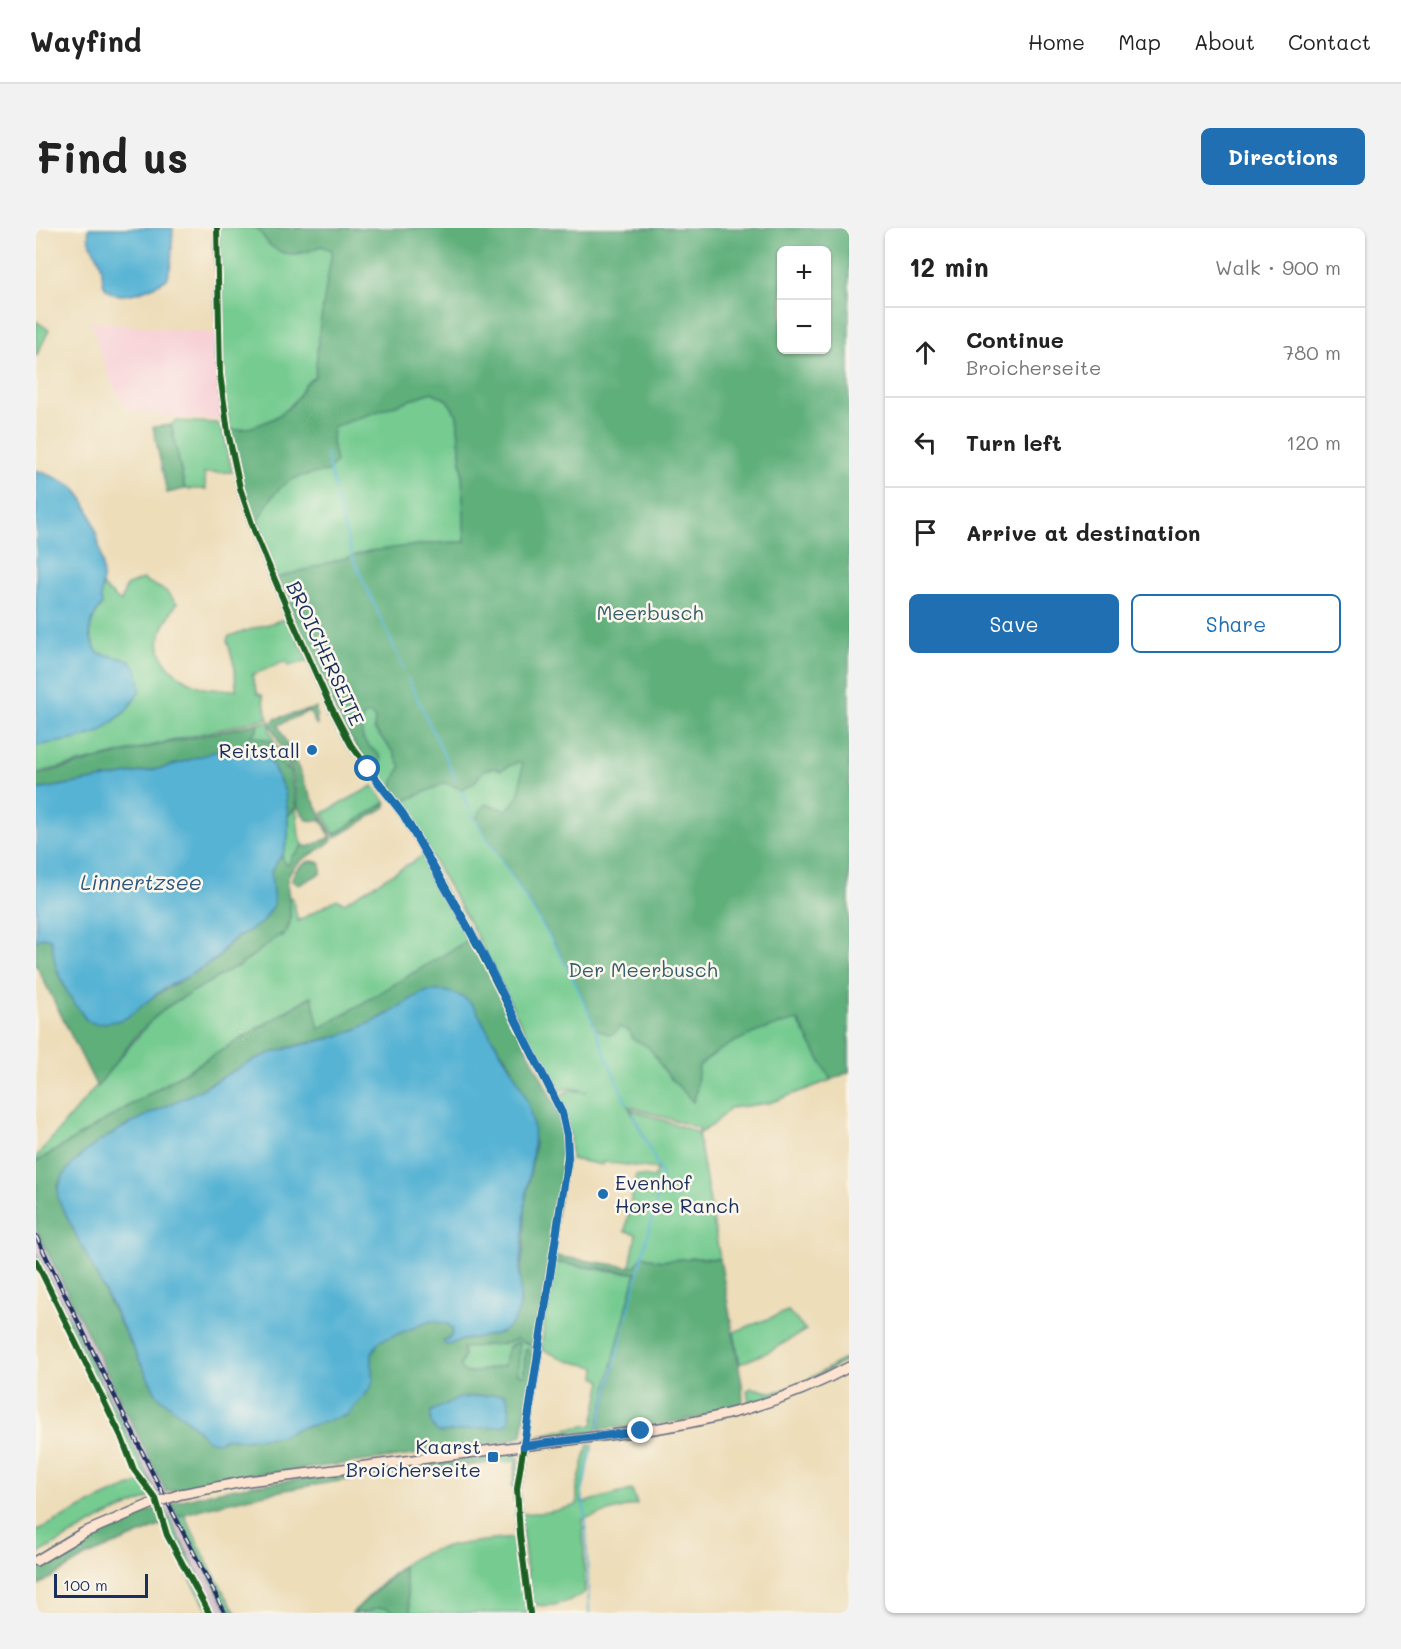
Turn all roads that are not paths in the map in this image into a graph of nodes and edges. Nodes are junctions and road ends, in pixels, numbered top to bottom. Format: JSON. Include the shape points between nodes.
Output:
{"nodes":[{"id":1,"x":217,"y":228,"type":"edge"},
{"id":2,"x":849,"y":1367,"type":"edge"},
{"id":3,"x":524,"y":1446,"type":"junction"},
{"id":4,"x":36,"y":1561,"type":"edge"},
{"id":5,"x":530,"y":1613,"type":"edge"}],
"edges":[{"from":1,"to":3,"type":"street","name":"BROICHERSEITE","via":[[222,394],[234,464],[255,533],[336,717],[357,755],[403,814],[466,923],[565,1124],[568,1158]]},
{"from":2,"to":3,"type":"main road","via":[[778,1400],[720,1417]]},
{"from":3,"to":4,"type":"main road","bridge":true,"via":[[248,1480],[181,1494],[83,1533]]},
{"from":3,"to":5,"type":"street","name":"BROICHERSEITE","via":[[517,1489]]}]}
